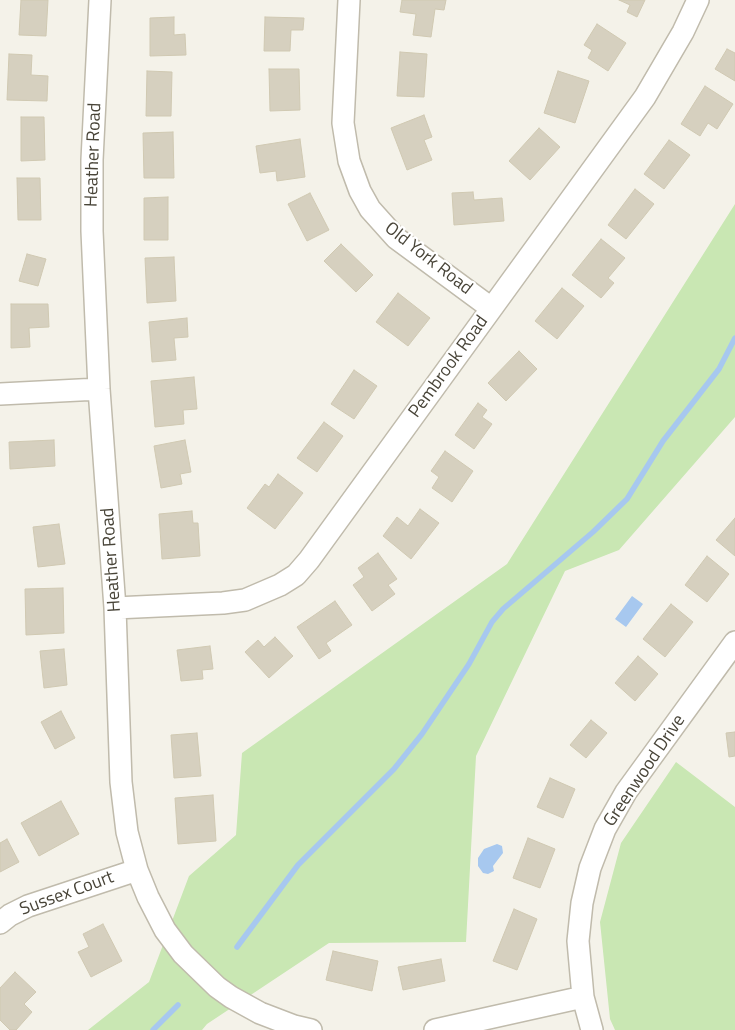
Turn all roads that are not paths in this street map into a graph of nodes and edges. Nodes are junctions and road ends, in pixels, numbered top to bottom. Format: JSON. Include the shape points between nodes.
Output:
{"nodes":[{"id":1,"x":100,"y":0,"type":"edge"},
{"id":2,"x":349,"y":0,"type":"edge"},
{"id":3,"x":698,"y":0,"type":"edge"},
{"id":4,"x":491,"y":308,"type":"junction"},
{"id":5,"x":99,"y":390,"type":"junction"},
{"id":6,"x":0,"y":394,"type":"edge"},
{"id":7,"x":116,"y":608,"type":"junction"},
{"id":8,"x":735,"y":643,"type":"edge"},
{"id":9,"x":137,"y":870,"type":"junction"},
{"id":10,"x":0,"y":923,"type":"edge"},
{"id":11,"x":583,"y":997,"type":"junction"},
{"id":12,"x":311,"y":1030,"type":"edge"},
{"id":13,"x":434,"y":1030,"type":"edge"},
{"id":14,"x":592,"y":1030,"type":"edge"}],
"edges":[{"from":1,"to":5,"type":"street","name":"Heather Road","via":[[92,186]]},
{"from":2,"to":4,"type":"street","name":"Old York Road","via":[[343,123],[349,160],[360,191],[370,209],[396,238]]},
{"from":3,"to":4,"type":"street","name":"Pembrook Road","via":[[646,96]]},
{"from":4,"to":7,"type":"street","name":"Pembrook Road","via":[[296,575],[245,600]]},
{"from":5,"to":6,"type":"street"},
{"from":5,"to":7,"type":"street","name":"Heather Road"},
{"from":7,"to":9,"type":"street","name":"Heather Road","via":[[123,807]]},
{"from":8,"to":11,"type":"street","name":"Greenwood Drive","via":[[626,792],[605,829],[590,868],[580,920],[578,960]]},
{"from":9,"to":10,"type":"street","name":"Sussex Court","via":[[28,906]]},
{"from":9,"to":12,"type":"street","name":"Heather Road","via":[[154,910],[173,942],[217,987],[260,1013]]},
{"from":11,"to":13,"type":"street"},
{"from":11,"to":14,"type":"street","name":"Greenwood Drive"}]}
